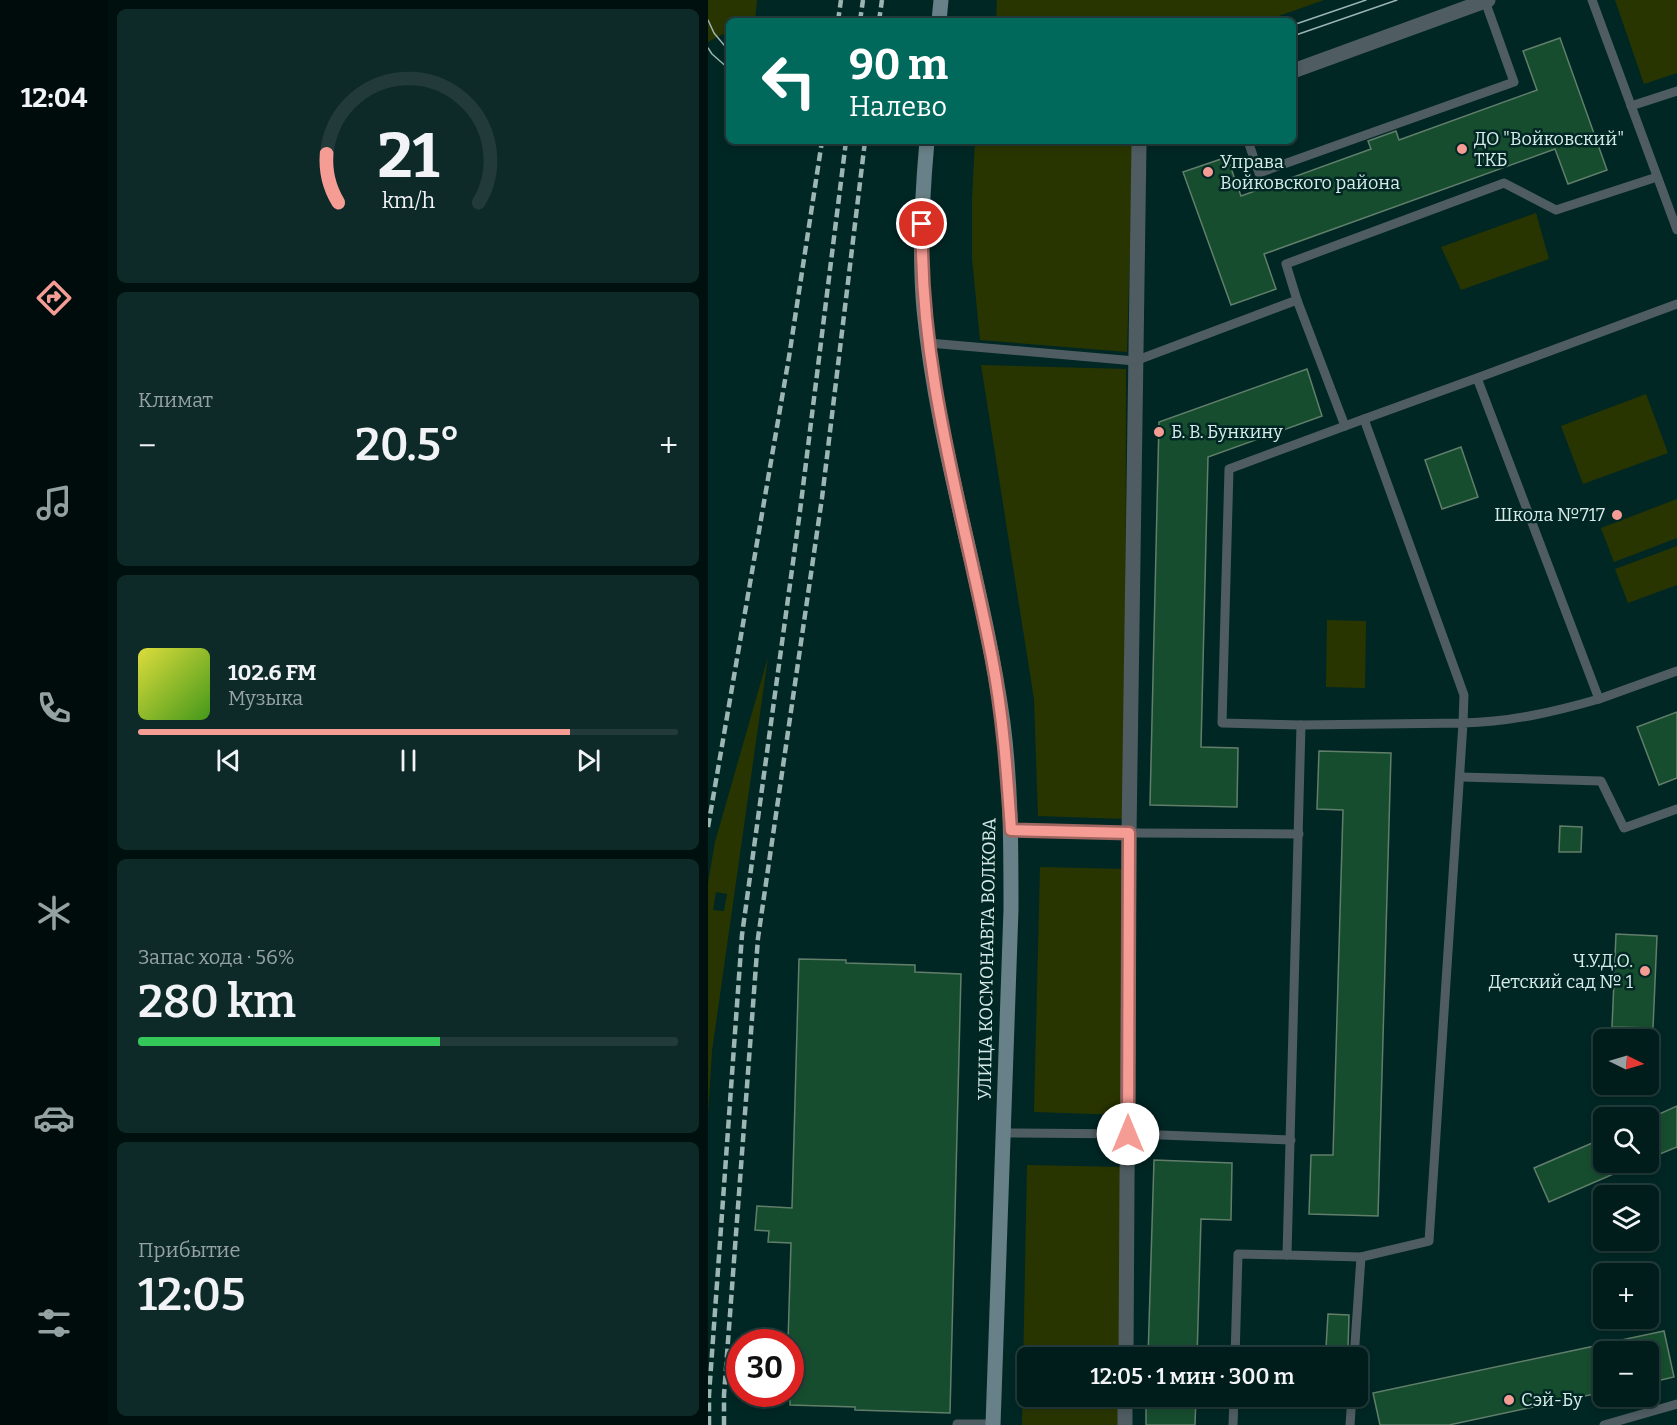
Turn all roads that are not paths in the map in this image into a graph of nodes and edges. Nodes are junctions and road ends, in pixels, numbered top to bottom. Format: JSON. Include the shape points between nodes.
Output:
{"nodes":[{"id":1,"x":941,"y":0,"type":"edge"},
{"id":2,"x":1592,"y":0,"type":"edge"},
{"id":3,"x":1487,"y":1,"type":"edge"},
{"id":4,"x":939,"y":18,"type":"edge"},
{"id":5,"x":1296,"y":70,"type":"edge"},
{"id":6,"x":1677,"y":91,"type":"edge"},
{"id":7,"x":1631,"y":106,"type":"junction"},
{"id":8,"x":927,"y":144,"type":"edge"},
{"id":9,"x":1140,"y":144,"type":"edge"},
{"id":10,"x":1249,"y":144,"type":"edge"},
{"id":11,"x":1657,"y":177,"type":"junction"},
{"id":12,"x":1676,"y":227,"type":"edge"},
{"id":13,"x":1297,"y":300,"type":"junction"},
{"id":14,"x":1677,"y":304,"type":"edge"},
{"id":15,"x":929,"y":343,"type":"junction"},
{"id":16,"x":1135,"y":361,"type":"junction"},
{"id":17,"x":1477,"y":378,"type":"junction"},
{"id":18,"x":1364,"y":419,"type":"junction"},
{"id":19,"x":1345,"y":426,"type":"junction"},
{"id":20,"x":1677,"y":671,"type":"edge"},
{"id":21,"x":1599,"y":699,"type":"junction"},
{"id":22,"x":1463,"y":723,"type":"junction"},
{"id":23,"x":1301,"y":725,"type":"junction"},
{"id":24,"x":1460,"y":777,"type":"junction"},
{"id":25,"x":1677,"y":809,"type":"edge"},
{"id":26,"x":1011,"y":830,"type":"junction"},
{"id":27,"x":1129,"y":833,"type":"junction"},
{"id":28,"x":1299,"y":834,"type":"junction"},
{"id":29,"x":1002,"y":1133,"type":"junction"},
{"id":30,"x":1128,"y":1134,"type":"junction"},
{"id":31,"x":1291,"y":1140,"type":"junction"},
{"id":32,"x":1287,"y":1255,"type":"junction"},
{"id":33,"x":1361,"y":1257,"type":"junction"},
{"id":34,"x":1126,"y":1347,"type":"edge"},
{"id":35,"x":1235,"y":1347,"type":"edge"},
{"id":36,"x":1355,"y":1347,"type":"edge"},
{"id":37,"x":1677,"y":1404,"type":"edge"},
{"id":38,"x":1125,"y":1407,"type":"edge"},
{"id":39,"x":1234,"y":1407,"type":"edge"},
{"id":40,"x":1351,"y":1407,"type":"edge"},
{"id":41,"x":957,"y":1424,"type":"edge"},
{"id":42,"x":993,"y":1425,"type":"edge"},
{"id":43,"x":1125,"y":1425,"type":"edge"},
{"id":44,"x":1233,"y":1425,"type":"edge"},
{"id":45,"x":1350,"y":1425,"type":"edge"},
{"id":46,"x":1604,"y":1425,"type":"edge"}],
"edges":[{"from":1,"to":4,"type":"main road"},
{"from":2,"to":7,"type":"lane"},
{"from":3,"to":5,"type":"street"},
{"from":3,"to":10,"type":"lane","via":[[1514,82],[1259,173]]},
{"from":6,"to":7,"type":"lane"},
{"from":7,"to":11,"type":"lane"},
{"from":8,"to":15,"type":"main road","name":"УЛИЦА КОСМОНАВТА ВОЛКОВА","via":[[922,239]]},
{"from":9,"to":16,"type":"street"},
{"from":11,"to":12,"type":"lane"},
{"from":11,"to":13,"type":"lane","via":[[1556,210],[1504,183],[1286,264]]},
{"from":13,"to":16,"type":"lane"},
{"from":13,"to":19,"type":"lane"},
{"from":14,"to":17,"type":"lane"},
{"from":15,"to":16,"type":"lane"},
{"from":15,"to":26,"type":"main road","name":"УЛИЦА КОСМОНАВТА ВОЛКОВА","via":[[947,452],[992,658],[1003,724]]},
{"from":16,"to":27,"type":"street"},
{"from":17,"to":18,"type":"lane"},
{"from":17,"to":21,"type":"lane"},
{"from":18,"to":19,"type":"lane"},
{"from":18,"to":22,"type":"lane","via":[[1464,695]]},
{"from":19,"to":23,"type":"lane","via":[[1228,469],[1222,723]]},
{"from":20,"to":21,"type":"lane"},
{"from":21,"to":22,"type":"lane","via":[[1558,711]]},
{"from":22,"to":23,"type":"lane"},
{"from":22,"to":24,"type":"lane"},
{"from":23,"to":28,"type":"lane"},
{"from":24,"to":25,"type":"lane","via":[[1601,781],[1624,828]]},
{"from":24,"to":33,"type":"lane","via":[[1429,1240]]},
{"from":26,"to":27,"type":"lane"},
{"from":26,"to":29,"type":"main road","name":"УЛИЦА КОСМОНАВТА ВОЛКОВА"},
{"from":27,"to":28,"type":"lane"},
{"from":27,"to":30,"type":"street"},
{"from":28,"to":31,"type":"lane"},
{"from":29,"to":30,"type":"lane"},
{"from":29,"to":42,"type":"main road","name":"УЛИЦА КОСМОНАВТА ВОЛКОВА"},
{"from":30,"to":31,"type":"lane"},
{"from":30,"to":34,"type":"street"},
{"from":31,"to":32,"type":"lane"},
{"from":32,"to":33,"type":"lane"},
{"from":32,"to":35,"type":"lane","via":[[1238,1254]]},
{"from":33,"to":36,"type":"lane"},
{"from":37,"to":46,"type":"lane"},
{"from":38,"to":43,"type":"street"},
{"from":39,"to":44,"type":"lane"},
{"from":40,"to":45,"type":"lane"},
{"from":41,"to":42,"type":"lane"}]}
